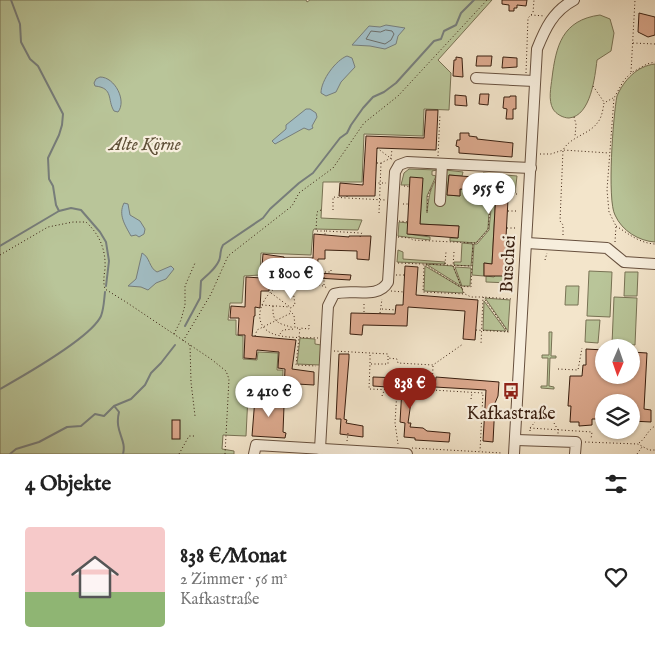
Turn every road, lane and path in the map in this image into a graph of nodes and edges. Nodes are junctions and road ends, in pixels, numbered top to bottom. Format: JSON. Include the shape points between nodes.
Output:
{"nodes":[{"id":1,"x":487,"y":0,"type":"edge"},
{"id":2,"x":534,"y":0,"type":"edge"},
{"id":3,"x":574,"y":0,"type":"edge"},
{"id":4,"x":635,"y":0,"type":"edge"},
{"id":5,"x":530,"y":15,"type":"junction"},
{"id":6,"x":546,"y":16,"type":"dead end"},
{"id":7,"x":632,"y":43,"type":"junction"},
{"id":8,"x":655,"y":44,"type":"edge"},
{"id":9,"x":655,"y":62,"type":"edge"},
{"id":10,"x":630,"y":72,"type":"junction"},
{"id":11,"x":476,"y":78,"type":"dead end"},
{"id":12,"x":530,"y":79,"type":"junction"},
{"id":13,"x":593,"y":86,"type":"dead end"},
{"id":14,"x":614,"y":98,"type":"junction"},
{"id":15,"x":604,"y":102,"type":"junction"},
{"id":16,"x":574,"y":117,"type":"dead end"},
{"id":17,"x":575,"y":138,"type":"junction"},
{"id":18,"x":377,"y":148,"type":"dead end"},
{"id":19,"x":392,"y":149,"type":"dead end"},
{"id":20,"x":563,"y":150,"type":"junction"},
{"id":21,"x":609,"y":153,"type":"junction"},
{"id":22,"x":540,"y":154,"type":"dead end"},
{"id":23,"x":395,"y":162,"type":"junction"},
{"id":24,"x":377,"y":163,"type":"dead end"},
{"id":25,"x":381,"y":163,"type":"junction"},
{"id":26,"x":442,"y":164,"type":"junction"},
{"id":27,"x":531,"y":168,"type":"junction"},
{"id":28,"x":375,"y":182,"type":"dead end"},
{"id":29,"x":380,"y":183,"type":"junction"},
{"id":30,"x":397,"y":185,"type":"junction"},
{"id":31,"x":410,"y":187,"type":"dead end"},
{"id":32,"x":508,"y":194,"type":"dead end"},
{"id":33,"x":517,"y":194,"type":"dead end"},
{"id":34,"x":380,"y":200,"type":"junction"},
{"id":35,"x":440,"y":201,"type":"dead end"},
{"id":36,"x":396,"y":202,"type":"junction"},
{"id":37,"x":409,"y":204,"type":"dead end"},
{"id":38,"x":427,"y":206,"type":"dead end"},
{"id":39,"x":321,"y":210,"type":"dead end"},
{"id":40,"x":333,"y":210,"type":"dead end"},
{"id":41,"x":490,"y":210,"type":"dead end"},
{"id":42,"x":427,"y":211,"type":"dead end"},
{"id":43,"x":508,"y":211,"type":"dead end"},
{"id":44,"x":516,"y":211,"type":"dead end"},
{"id":45,"x":379,"y":213,"type":"dead end"},
{"id":46,"x":399,"y":221,"type":"dead end"},
{"id":47,"x":408,"y":222,"type":"dead end"},
{"id":48,"x":616,"y":226,"type":"junction"},
{"id":49,"x":507,"y":228,"type":"dead end"},
{"id":50,"x":515,"y":228,"type":"dead end"},
{"id":51,"x":325,"y":231,"type":"junction"},
{"id":52,"x":325,"y":236,"type":"dead end"},
{"id":53,"x":360,"y":237,"type":"dead end"},
{"id":54,"x":432,"y":237,"type":"dead end"},
{"id":55,"x":448,"y":238,"type":"dead end"},
{"id":56,"x":432,"y":241,"type":"junction"},
{"id":57,"x":448,"y":242,"type":"junction"},
{"id":58,"x":397,"y":243,"type":"dead end"},
{"id":59,"x":473,"y":243,"type":"junction"},
{"id":60,"x":526,"y":243,"type":"junction"},
{"id":61,"x":655,"y":244,"type":"edge"},
{"id":62,"x":506,"y":245,"type":"dead end"},
{"id":63,"x":514,"y":246,"type":"dead end"},
{"id":64,"x":562,"y":246,"type":"junction"},
{"id":65,"x":446,"y":252,"type":"dead end"},
{"id":66,"x":454,"y":252,"type":"dead end"},
{"id":67,"x":0,"y":255,"type":"edge"},
{"id":68,"x":614,"y":255,"type":"junction"},
{"id":69,"x":505,"y":262,"type":"dead end"},
{"id":70,"x":513,"y":262,"type":"dead end"},
{"id":71,"x":195,"y":263,"type":"dead end"},
{"id":72,"x":424,"y":264,"type":"junction"},
{"id":73,"x":655,"y":264,"type":"edge"},
{"id":74,"x":445,"y":265,"type":"junction"},
{"id":75,"x":453,"y":266,"type":"junction"},
{"id":76,"x":472,"y":266,"type":"junction"},
{"id":77,"x":331,"y":270,"type":"dead end"},
{"id":78,"x":396,"y":275,"type":"junction"},
{"id":79,"x":405,"y":275,"type":"dead end"},
{"id":80,"x":292,"y":281,"type":"junction"},
{"id":81,"x":395,"y":281,"type":"dead end"},
{"id":82,"x":324,"y":286,"type":"junction"},
{"id":83,"x":462,"y":287,"type":"junction"},
{"id":84,"x":390,"y":291,"type":"dead end"},
{"id":85,"x":404,"y":292,"type":"dead end"},
{"id":86,"x":431,"y":292,"type":"junction"},
{"id":87,"x":270,"y":293,"type":"junction"},
{"id":88,"x":448,"y":293,"type":"junction"},
{"id":89,"x":334,"y":294,"type":"junction"},
{"id":90,"x":465,"y":294,"type":"junction"},
{"id":91,"x":431,"y":296,"type":"dead end"},
{"id":92,"x":378,"y":297,"type":"dead end"},
{"id":93,"x":448,"y":297,"type":"dead end"},
{"id":94,"x":483,"y":297,"type":"junction"},
{"id":95,"x":364,"y":298,"type":"dead end"},
{"id":96,"x":511,"y":299,"type":"dead end"},
{"id":97,"x":262,"y":306,"type":"junction"},
{"id":98,"x":273,"y":306,"type":"junction"},
{"id":99,"x":291,"y":307,"type":"junction"},
{"id":100,"x":381,"y":309,"type":"junction"},
{"id":101,"x":396,"y":310,"type":"dead end"},
{"id":102,"x":364,"y":312,"type":"dead end"},
{"id":103,"x":291,"y":313,"type":"junction"},
{"id":104,"x":380,"y":313,"type":"dead end"},
{"id":105,"x":477,"y":313,"type":"dead end"},
{"id":106,"x":482,"y":314,"type":"junction"},
{"id":107,"x":275,"y":321,"type":"junction"},
{"id":108,"x":309,"y":325,"type":"dead end"},
{"id":109,"x":264,"y":327,"type":"junction"},
{"id":110,"x":295,"y":328,"type":"junction"},
{"id":111,"x":300,"y":328,"type":"junction"},
{"id":112,"x":476,"y":330,"type":"dead end"},
{"id":113,"x":482,"y":331,"type":"junction"},
{"id":114,"x":174,"y":335,"type":"junction"},
{"id":115,"x":280,"y":335,"type":"junction"},
{"id":116,"x":255,"y":336,"type":"dead end"},
{"id":117,"x":300,"y":336,"type":"junction"},
{"id":118,"x":326,"y":338,"type":"junction"},
{"id":119,"x":183,"y":340,"type":"junction"},
{"id":120,"x":464,"y":344,"type":"dead end"},
{"id":121,"x":481,"y":344,"type":"dead end"},
{"id":122,"x":190,"y":345,"type":"junction"},
{"id":123,"x":582,"y":348,"type":"dead end"},
{"id":124,"x":325,"y":351,"type":"junction"},
{"id":125,"x":370,"y":353,"type":"junction"},
{"id":126,"x":388,"y":358,"type":"junction"},
{"id":127,"x":370,"y":364,"type":"junction"},
{"id":128,"x":296,"y":365,"type":"junction"},
{"id":129,"x":433,"y":365,"type":"junction"},
{"id":130,"x":324,"y":367,"type":"junction"},
{"id":131,"x":297,"y":369,"type":"dead end"},
{"id":132,"x":558,"y":369,"type":"dead end"},
{"id":133,"x":384,"y":390,"type":"junction"},
{"id":134,"x":472,"y":392,"type":"junction"},
{"id":135,"x":382,"y":396,"type":"dead end"},
{"id":136,"x":472,"y":399,"type":"dead end"},
{"id":137,"x":195,"y":416,"type":"dead end"},
{"id":138,"x":655,"y":426,"type":"edge"},
{"id":139,"x":530,"y":428,"type":"dead end"},
{"id":140,"x":348,"y":432,"type":"dead end"},
{"id":141,"x":196,"y":436,"type":"dead end"},
{"id":142,"x":516,"y":440,"type":"junction"},
{"id":143,"x":591,"y":440,"type":"dead end"},
{"id":144,"x":576,"y":442,"type":"junction"},
{"id":145,"x":347,"y":444,"type":"dead end"},
{"id":146,"x":638,"y":444,"type":"junction"},
{"id":147,"x":642,"y":446,"type":"junction"},
{"id":148,"x":398,"y":447,"type":"dead end"},
{"id":149,"x":255,"y":449,"type":"edge"},
{"id":150,"x":320,"y":449,"type":"junction"},
{"id":151,"x":655,"y":450,"type":"edge"},
{"id":152,"x":408,"y":451,"type":"edge"},
{"id":153,"x":480,"y":452,"type":"junction"},
{"id":154,"x":502,"y":453,"type":"dead end"},
{"id":155,"x":179,"y":454,"type":"edge"},
{"id":156,"x":225,"y":454,"type":"edge"},
{"id":157,"x":514,"y":454,"type":"edge"},
{"id":158,"x":575,"y":454,"type":"edge"},
{"id":159,"x":637,"y":454,"type":"edge"}],
"edges":[{"from":1,"to":119,"type":"path","via":[[398,96],[364,123],[332,168],[299,193],[292,206],[228,256],[211,294]]},
{"from":2,"to":5,"type":"path"},
{"from":3,"to":12,"type":"street","name":"Buschei","via":[[559,10],[546,28]]},
{"from":4,"to":7,"type":"path"},
{"from":5,"to":6,"type":"path"},
{"from":5,"to":12,"type":"path"},
{"from":7,"to":8,"type":"path"},
{"from":7,"to":10,"type":"path"},
{"from":9,"to":10,"type":"path"},
{"from":10,"to":14,"type":"path"},
{"from":11,"to":12,"type":"street"},
{"from":12,"to":27,"type":"street","name":"Buschei"},
{"from":13,"to":15,"type":"path"},
{"from":14,"to":15,"type":"path"},
{"from":14,"to":21,"type":"path"},
{"from":15,"to":17,"type":"path","via":[[598,122]]},
{"from":16,"to":17,"type":"path"},
{"from":17,"to":20,"type":"path"},
{"from":18,"to":23,"type":"path"},
{"from":19,"to":23,"type":"path"},
{"from":20,"to":21,"type":"path"},
{"from":20,"to":22,"type":"path"},
{"from":20,"to":64,"type":"path"},
{"from":21,"to":48,"type":"path","via":[[607,202]]},
{"from":23,"to":25,"type":"path"},
{"from":23,"to":26,"type":"street"},
{"from":23,"to":30,"type":"street"},
{"from":24,"to":25,"type":"path"},
{"from":25,"to":29,"type":"path"},
{"from":26,"to":27,"type":"street"},
{"from":26,"to":35,"type":"street"},
{"from":27,"to":60,"type":"street","name":"Buschei"},
{"from":28,"to":29,"type":"path"},
{"from":29,"to":30,"type":"path"},
{"from":29,"to":34,"type":"path"},
{"from":30,"to":31,"type":"path"},
{"from":30,"to":36,"type":"street"},
{"from":32,"to":33,"type":"path"},
{"from":34,"to":36,"type":"path"},
{"from":34,"to":40,"type":"path","via":[[333,197]]},
{"from":34,"to":45,"type":"path"},
{"from":36,"to":37,"type":"path"},
{"from":36,"to":89,"type":"street","via":[[385,287],[375,292],[342,291]]},
{"from":38,"to":42,"type":"path"},
{"from":39,"to":51,"type":"path","via":[[317,212],[316,231]]},
{"from":41,"to":59,"type":"path","via":[[488,230]]},
{"from":43,"to":44,"type":"path"},
{"from":46,"to":47,"type":"path"},
{"from":48,"to":61,"type":"path","via":[[631,237]]},
{"from":48,"to":68,"type":"path"},
{"from":49,"to":50,"type":"path"},
{"from":51,"to":52,"type":"path"},
{"from":51,"to":53,"type":"path","via":[[361,232]]},
{"from":54,"to":56,"type":"path"},
{"from":55,"to":57,"type":"path"},
{"from":56,"to":57,"type":"path"},
{"from":56,"to":58,"type":"path","via":[[397,237]]},
{"from":57,"to":59,"type":"path"},
{"from":59,"to":76,"type":"path"},
{"from":60,"to":64,"type":"street"},
{"from":60,"to":142,"type":"street","name":"Buschei"},
{"from":62,"to":63,"type":"path"},
{"from":64,"to":68,"type":"street","via":[[607,248]]},
{"from":65,"to":74,"type":"path"},
{"from":66,"to":75,"type":"path"},
{"from":67,"to":114,"type":"path","via":[[48,227],[86,222],[102,245],[105,289]]},
{"from":68,"to":73,"type":"street","via":[[624,262]]},
{"from":69,"to":70,"type":"path"},
{"from":71,"to":114,"type":"path","via":[[186,286],[181,320]]},
{"from":72,"to":74,"type":"path"},
{"from":72,"to":78,"type":"path","via":[[396,262]]},
{"from":72,"to":83,"type":"path"},
{"from":72,"to":86,"type":"path","via":[[423,292]]},
{"from":74,"to":75,"type":"path"},
{"from":75,"to":76,"type":"path"},
{"from":75,"to":83,"type":"path"},
{"from":76,"to":83,"type":"path","via":[[471,287]]},
{"from":77,"to":82,"type":"path","via":[[324,272]]},
{"from":78,"to":79,"type":"path"},
{"from":78,"to":81,"type":"path"},
{"from":80,"to":82,"type":"path"},
{"from":80,"to":87,"type":"path","via":[[283,283]]},
{"from":80,"to":99,"type":"path","via":[[295,305]]},
{"from":82,"to":89,"type":"path"},
{"from":83,"to":90,"type":"path"},
{"from":84,"to":85,"type":"path"},
{"from":86,"to":88,"type":"path"},
{"from":86,"to":91,"type":"path"},
{"from":87,"to":97,"type":"path"},
{"from":87,"to":99,"type":"path"},
{"from":88,"to":90,"type":"path"},
{"from":88,"to":93,"type":"path"},
{"from":89,"to":118,"type":"street","via":[[328,306]]},
{"from":90,"to":94,"type":"path"},
{"from":92,"to":100,"type":"path","via":[[382,296]]},
{"from":94,"to":96,"type":"path"},
{"from":94,"to":106,"type":"path"},
{"from":94,"to":113,"type":"path","via":[[508,332]]},
{"from":95,"to":102,"type":"path"},
{"from":97,"to":98,"type":"path"},
{"from":97,"to":109,"type":"path","via":[[260,313]]},
{"from":98,"to":99,"type":"path"},
{"from":98,"to":107,"type":"path"},
{"from":99,"to":103,"type":"path"},
{"from":100,"to":101,"type":"path"},
{"from":100,"to":104,"type":"path"},
{"from":103,"to":107,"type":"path"},
{"from":103,"to":110,"type":"path","via":[[294,314]]},
{"from":105,"to":106,"type":"path"},
{"from":106,"to":113,"type":"path"},
{"from":107,"to":109,"type":"path"},
{"from":107,"to":110,"type":"path"},
{"from":108,"to":111,"type":"path","via":[[309,329]]},
{"from":109,"to":115,"type":"path"},
{"from":109,"to":116,"type":"path","via":[[257,330]]},
{"from":110,"to":111,"type":"path"},
{"from":110,"to":115,"type":"path","via":[[282,330]]},
{"from":111,"to":117,"type":"path"},
{"from":112,"to":113,"type":"path"},
{"from":113,"to":121,"type":"path"},
{"from":114,"to":119,"type":"path"},
{"from":115,"to":117,"type":"path"},
{"from":117,"to":118,"type":"path"},
{"from":117,"to":128,"type":"path"},
{"from":118,"to":124,"type":"street"},
{"from":119,"to":122,"type":"path"},
{"from":120,"to":129,"type":"path"},
{"from":122,"to":137,"type":"path"},
{"from":122,"to":156,"type":"path","via":[[226,372],[229,379]]},
{"from":123,"to":132,"type":"path","via":[[578,370]]},
{"from":124,"to":125,"type":"path"},
{"from":124,"to":130,"type":"street"},
{"from":125,"to":126,"type":"path","via":[[388,354]]},
{"from":125,"to":127,"type":"path"},
{"from":126,"to":127,"type":"path","via":[[388,364]]},
{"from":126,"to":129,"type":"path","via":[[397,359],[398,363]]},
{"from":127,"to":133,"type":"path","via":[[369,389]]},
{"from":128,"to":130,"type":"path"},
{"from":128,"to":131,"type":"path"},
{"from":129,"to":134,"type":"path","via":[[432,390]]},
{"from":130,"to":150,"type":"street"},
{"from":133,"to":135,"type":"path"},
{"from":133,"to":148,"type":"path","via":[[396,390]]},
{"from":134,"to":136,"type":"path"},
{"from":134,"to":153,"type":"path","via":[[483,392]]},
{"from":138,"to":146,"type":"path"},
{"from":139,"to":143,"type":"path","via":[[592,432]]},
{"from":140,"to":145,"type":"path"},
{"from":141,"to":155,"type":"path","via":[[189,436]]},
{"from":142,"to":144,"type":"street"},
{"from":142,"to":157,"type":"street","name":"Buschei"},
{"from":144,"to":146,"type":"path"},
{"from":144,"to":158,"type":"street"},
{"from":146,"to":147,"type":"path"},
{"from":147,"to":151,"type":"path"},
{"from":147,"to":159,"type":"path"},
{"from":149,"to":150,"type":"street"},
{"from":150,"to":152,"type":"street"},
{"from":152,"to":153,"type":"path"},
{"from":153,"to":154,"type":"path"}]}
